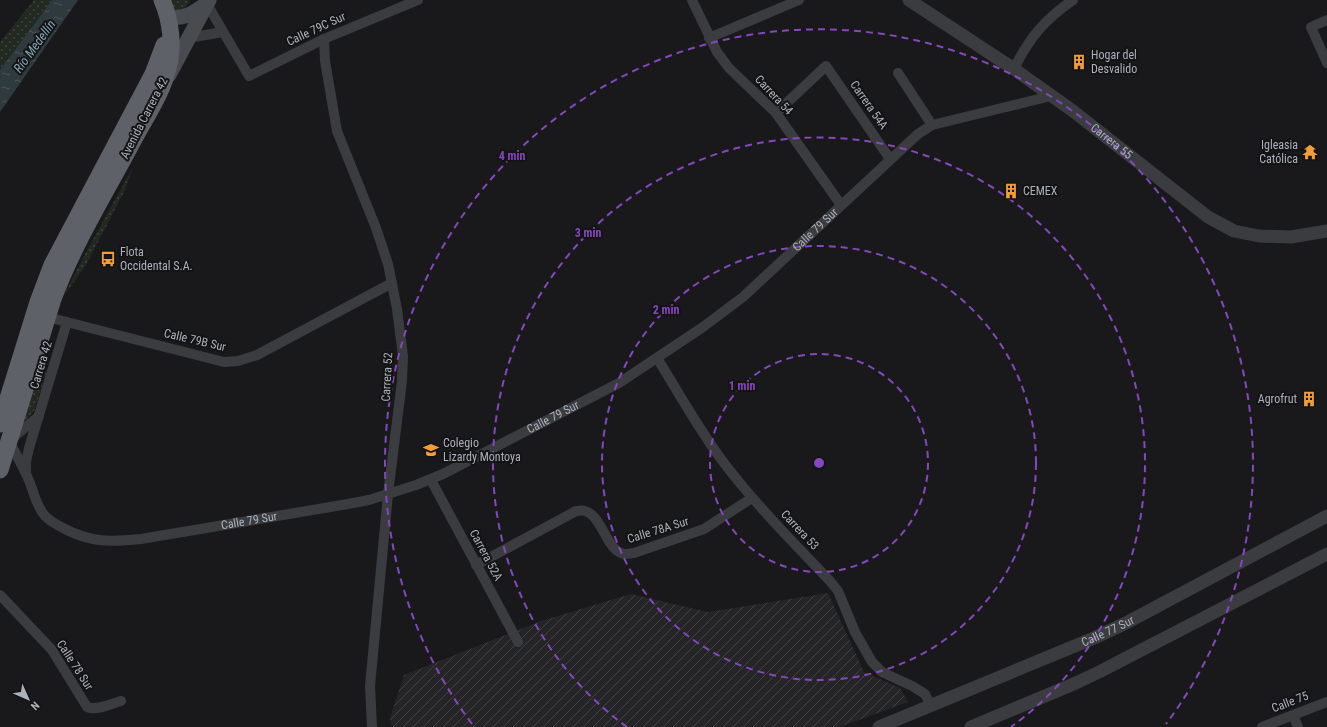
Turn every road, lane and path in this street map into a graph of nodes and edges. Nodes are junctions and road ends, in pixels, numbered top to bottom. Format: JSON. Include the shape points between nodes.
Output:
{"nodes":[{"id":1,"x":162,"y":0,"type":"edge"},
{"id":2,"x":418,"y":0,"type":"edge"},
{"id":3,"x":692,"y":0,"type":"edge"},
{"id":4,"x":799,"y":0,"type":"edge"},
{"id":5,"x":909,"y":0,"type":"edge"},
{"id":6,"x":1073,"y":0,"type":"edge"},
{"id":7,"x":208,"y":2,"type":"edge"},
{"id":8,"x":168,"y":17,"type":"junction"},
{"id":9,"x":1327,"y":20,"type":"edge"},
{"id":10,"x":222,"y":32,"type":"junction"},
{"id":11,"x":188,"y":38,"type":"junction"},
{"id":12,"x":709,"y":38,"type":"junction"},
{"id":13,"x":324,"y":39,"type":"junction"},
{"id":14,"x":1327,"y":63,"type":"edge"},
{"id":15,"x":1014,"y":68,"type":"junction"},
{"id":16,"x":898,"y":72,"type":"dead end"},
{"id":17,"x":164,"y":84,"type":"junction"},
{"id":18,"x":1051,"y":96,"type":"junction"},
{"id":19,"x":776,"y":112,"type":"junction"},
{"id":20,"x":932,"y":125,"type":"junction"},
{"id":21,"x":890,"y":159,"type":"junction"},
{"id":22,"x":841,"y":205,"type":"junction"},
{"id":23,"x":1327,"y":231,"type":"edge"},
{"id":24,"x":392,"y":283,"type":"junction"},
{"id":25,"x":58,"y":319,"type":"junction"},
{"id":26,"x":42,"y":335,"type":"junction"},
{"id":27,"x":657,"y":358,"type":"junction"},
{"id":28,"x":14,"y":377,"type":"junction"},
{"id":29,"x":25,"y":390,"type":"junction"},
{"id":30,"x":39,"y":416,"type":"junction"},
{"id":31,"x":0,"y":424,"type":"edge"},
{"id":32,"x":4,"y":441,"type":"edge"},
{"id":33,"x":0,"y":470,"type":"edge"},
{"id":34,"x":26,"y":474,"type":"junction"},
{"id":35,"x":431,"y":480,"type":"junction"},
{"id":36,"x":388,"y":494,"type":"junction"},
{"id":37,"x":752,"y":498,"type":"junction"},
{"id":38,"x":1327,"y":516,"type":"edge"},
{"id":39,"x":1327,"y":554,"type":"edge"},
{"id":40,"x":476,"y":565,"type":"junction"},
{"id":41,"x":0,"y":595,"type":"edge"},
{"id":42,"x":518,"y":642,"type":"dead end"},
{"id":43,"x":121,"y":701,"type":"dead end"},
{"id":44,"x":1327,"y":702,"type":"edge"},
{"id":45,"x":931,"y":706,"type":"junction"},
{"id":46,"x":1293,"y":715,"type":"junction"},
{"id":47,"x":372,"y":727,"type":"edge"},
{"id":48,"x":879,"y":727,"type":"edge"},
{"id":49,"x":973,"y":727,"type":"edge"},
{"id":50,"x":1262,"y":727,"type":"edge"},
{"id":51,"x":1298,"y":727,"type":"edge"}],
"edges":[{"from":1,"to":8,"type":"highway"},
{"from":2,"to":13,"type":"street","name":"Calle 79C Sur"},
{"from":3,"to":12,"type":"street","name":"Carrera 54"},
{"from":4,"to":12,"type":"street"},
{"from":5,"to":15,"type":"street","name":"Carrera 55"},
{"from":6,"to":15,"type":"street","via":[[1038,29]]},
{"from":7,"to":8,"type":"main road","via":[[188,16]]},
{"from":7,"to":10,"type":"street"},
{"from":7,"to":11,"type":"main road"},
{"from":8,"to":17,"type":"highway","name":"Avenida Carrera 42","via":[[171,55]]},
{"from":8,"to":28,"type":"highway","name":"Avenida Carrera 42","via":[[164,48],[153,74],[52,265]]},
{"from":9,"to":14,"type":"street","via":[[1311,27]]},
{"from":10,"to":11,"type":"street"},
{"from":10,"to":13,"type":"street","name":"Calle 79C Sur","via":[[248,76]]},
{"from":11,"to":17,"type":"main road"},
{"from":12,"to":19,"type":"street","name":"Carrera 54","via":[[729,68]]},
{"from":13,"to":24,"type":"street","name":"Carrera 52","via":[[325,61],[337,131],[376,228]]},
{"from":15,"to":18,"type":"street","name":"Carrera 55"},
{"from":16,"to":20,"type":"street"},
{"from":17,"to":25,"type":"highway","name":"Avenida Carrera 42","via":[[68,261],[53,299]]},
{"from":18,"to":20,"type":"street","name":"Calle 79 Sur"},
{"from":18,"to":23,"type":"street","name":"Carrera 55","via":[[1208,217],[1234,230],[1259,236],[1291,237]]},
{"from":19,"to":21,"type":"street","name":"Carrera 54A","via":[[826,66]]},
{"from":19,"to":22,"type":"street","name":"Carrera 54"},
{"from":20,"to":21,"type":"street","name":"Calle 79 Sur"},
{"from":21,"to":22,"type":"street","name":"Calle 79 Sur"},
{"from":22,"to":27,"type":"street","name":"Calle 79 Sur","via":[[743,297]]},
{"from":24,"to":25,"type":"street","name":"Calle 79B Sur","via":[[257,355],[238,361],[224,362]]},
{"from":24,"to":36,"type":"street","name":"Carrera 52","via":[[403,362]]},
{"from":25,"to":26,"type":"highway","name":"Avenida Carrera 42"},
{"from":25,"to":29,"type":"highway","via":[[48,354]]},
{"from":25,"to":30,"type":"street","name":"Carrera 42"},
{"from":26,"to":28,"type":"highway"},
{"from":26,"to":29,"type":"highway","name":"Avenida Carrera 42"},
{"from":27,"to":35,"type":"street","name":"Calle 79 Sur","via":[[607,391]]},
{"from":27,"to":37,"type":"street","name":"Carrera 53","via":[[710,443]]},
{"from":28,"to":31,"type":"highway","name":"Avenida Carrera 42"},
{"from":29,"to":32,"type":"highway","name":"Avenida Carrera 42"},
{"from":30,"to":32,"type":"street"},
{"from":30,"to":34,"type":"street","name":"Carrera 42","via":[[27,455]]},
{"from":32,"to":33,"type":"highway","name":"Avenida Carrera 42"},
{"from":32,"to":34,"type":"street","name":"Calle 79 Sur"},
{"from":34,"to":36,"type":"street","name":"Calle 79 Sur","via":[[39,505],[56,525],[77,536],[102,541],[141,539],[348,504]]},
{"from":35,"to":36,"type":"street","name":"Calle 79 Sur"},
{"from":35,"to":40,"type":"street","name":"Carrera 52A"},
{"from":36,"to":47,"type":"street","name":"Carrera 52","via":[[370,686]]},
{"from":37,"to":40,"type":"street","name":"Calle 78A Sur","via":[[704,529],[625,554],[617,551],[612,545],[593,515],[576,510]]},
{"from":37,"to":45,"type":"street","name":"Carrera 53","via":[[838,591],[855,632],[872,662],[882,672],[925,694]]},
{"from":38,"to":45,"type":"street","name":"Calle 77 Sur","via":[[1118,627]]},
{"from":39,"to":49,"type":"street","via":[[1101,671]]},
{"from":40,"to":42,"type":"street","name":"Carrera 52A"},
{"from":41,"to":43,"type":"street","name":"Calle 78 Sur","via":[[52,650],[87,707],[97,708]]},
{"from":44,"to":46,"type":"street","name":"Calle 75"},
{"from":45,"to":48,"type":"street","name":"Calle 77 Sur"},
{"from":46,"to":50,"type":"street","name":"Calle 75"},
{"from":46,"to":51,"type":"street"}]}
